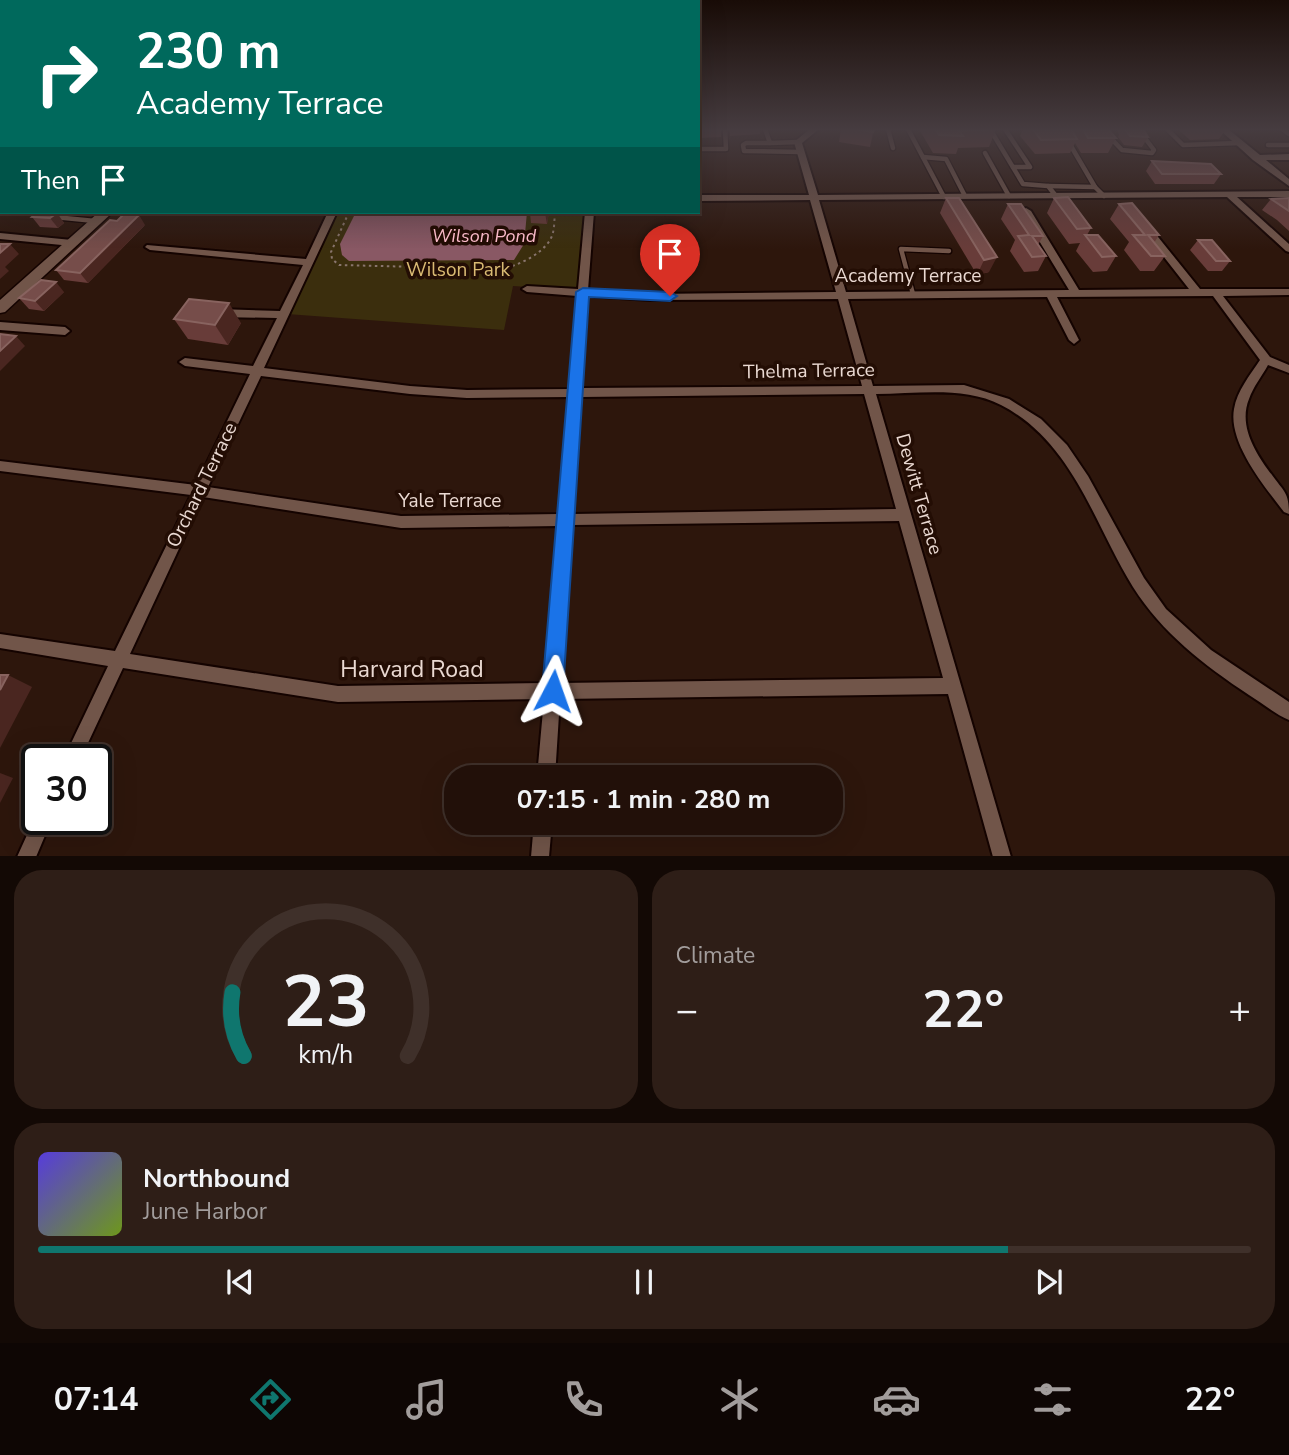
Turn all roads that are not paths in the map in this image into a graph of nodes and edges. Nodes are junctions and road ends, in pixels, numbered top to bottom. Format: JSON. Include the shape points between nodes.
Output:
{"nodes":[{"id":1,"x":806,"y":169,"type":"edge"},
{"id":2,"x":929,"y":169,"type":"edge"},
{"id":3,"x":951,"y":169,"type":"edge"},
{"id":4,"x":994,"y":169,"type":"edge"},
{"id":5,"x":1014,"y":169,"type":"edge"},
{"id":6,"x":1084,"y":169,"type":"edge"},
{"id":7,"x":1270,"y":169,"type":"edge"},
{"id":8,"x":1289,"y":183,"type":"edge"},
{"id":9,"x":1048,"y":186,"type":"junction"},
{"id":10,"x":1095,"y":187,"type":"junction"},
{"id":11,"x":1289,"y":194,"type":"edge"},
{"id":12,"x":1009,"y":196,"type":"junction"},
{"id":13,"x":1056,"y":196,"type":"junction"},
{"id":14,"x":1104,"y":196,"type":"junction"},
{"id":15,"x":1231,"y":196,"type":"junction"},
{"id":16,"x":814,"y":197,"type":"junction"},
{"id":17,"x":944,"y":197,"type":"junction"},
{"id":18,"x":965,"y":197,"type":"junction"},
{"id":19,"x":700,"y":198,"type":"edge"},
{"id":20,"x":1026,"y":211,"type":"edge"},
{"id":21,"x":47,"y":214,"type":"edge"},
{"id":22,"x":332,"y":214,"type":"edge"},
{"id":23,"x":589,"y":214,"type":"edge"},
{"id":24,"x":1137,"y":216,"type":"edge"},
{"id":25,"x":101,"y":217,"type":"edge"},
{"id":26,"x":0,"y":236,"type":"edge"},
{"id":27,"x":72,"y":243,"type":"junction"},
{"id":28,"x":150,"y":247,"type":"dead end"},
{"id":29,"x":1289,"y":249,"type":"edge"},
{"id":30,"x":949,"y":250,"type":"dead end"},
{"id":31,"x":309,"y":262,"type":"junction"},
{"id":32,"x":527,"y":289,"type":"dead end"},
{"id":33,"x":583,"y":292,"type":"junction"},
{"id":34,"x":1197,"y":292,"type":"junction"},
{"id":35,"x":1215,"y":292,"type":"junction"},
{"id":36,"x":1289,"y":292,"type":"edge"},
{"id":37,"x":1050,"y":293,"type":"junction"},
{"id":38,"x":1076,"y":293,"type":"junction"},
{"id":39,"x":842,"y":294,"type":"junction"},
{"id":40,"x":913,"y":294,"type":"junction"},
{"id":41,"x":0,"y":308,"type":"edge"},
{"id":42,"x":208,"y":313,"type":"edge"},
{"id":43,"x":284,"y":315,"type":"junction"},
{"id":44,"x":0,"y":326,"type":"edge"},
{"id":45,"x":65,"y":331,"type":"dead end"},
{"id":46,"x":1073,"y":340,"type":"dead end"},
{"id":47,"x":1266,"y":360,"type":"junction"},
{"id":48,"x":185,"y":362,"type":"dead end"},
{"id":49,"x":257,"y":369,"type":"junction"},
{"id":50,"x":1289,"y":369,"type":"edge"},
{"id":51,"x":869,"y":390,"type":"junction"},
{"id":52,"x":575,"y":393,"type":"junction"},
{"id":53,"x":0,"y":466,"type":"edge"},
{"id":54,"x":199,"y":491,"type":"junction"},
{"id":55,"x":1289,"y":508,"type":"edge"},
{"id":56,"x":905,"y":515,"type":"junction"},
{"id":57,"x":566,"y":520,"type":"junction"},
{"id":58,"x":0,"y":641,"type":"edge"},
{"id":59,"x":118,"y":660,"type":"junction"},
{"id":60,"x":954,"y":686,"type":"junction"},
{"id":61,"x":553,"y":691,"type":"junction"},
{"id":62,"x":1289,"y":712,"type":"edge"},
{"id":63,"x":79,"y":744,"type":"edge"},
{"id":64,"x":547,"y":765,"type":"edge"},
{"id":65,"x":36,"y":835,"type":"edge"},
{"id":66,"x":542,"y":835,"type":"edge"},
{"id":67,"x":26,"y":856,"type":"edge"},
{"id":68,"x":540,"y":856,"type":"edge"},
{"id":69,"x":1002,"y":856,"type":"edge"}],
"edges":[{"from":1,"to":16,"type":"street","name":"Dewitt Terrace"},
{"from":2,"to":17,"type":"lane"},
{"from":3,"to":18,"type":"lane"},
{"from":4,"to":12,"type":"lane"},
{"from":5,"to":9,"type":"lane","via":[[1023,184]]},
{"from":6,"to":10,"type":"lane"},
{"from":7,"to":8,"type":"street"},
{"from":9,"to":10,"type":"lane"},
{"from":9,"to":13,"type":"lane"},
{"from":10,"to":14,"type":"lane"},
{"from":11,"to":15,"type":"street"},
{"from":12,"to":13,"type":"street"},
{"from":12,"to":18,"type":"street"},
{"from":13,"to":14,"type":"street"},
{"from":14,"to":15,"type":"street"},
{"from":15,"to":29,"type":"street"},
{"from":16,"to":17,"type":"street"},
{"from":16,"to":19,"type":"street"},
{"from":16,"to":39,"type":"street","name":"Dewitt Terrace"},
{"from":17,"to":18,"type":"street"},
{"from":20,"to":38,"type":"street"},
{"from":21,"to":25,"type":"lane","via":[[44,216]]},
{"from":22,"to":31,"type":"street","name":"Orchard Terrace"},
{"from":23,"to":33,"type":"street"},
{"from":24,"to":34,"type":"street"},
{"from":25,"to":27,"type":"main road"},
{"from":26,"to":27,"type":"street"},
{"from":27,"to":41,"type":"main road"},
{"from":28,"to":31,"type":"street"},
{"from":30,"to":40,"type":"lane","via":[[901,249]]},
{"from":31,"to":43,"type":"street","name":"Orchard Terrace"},
{"from":32,"to":33,"type":"street","name":"Academy Terrace"},
{"from":33,"to":39,"type":"street","name":"Academy Terrace","via":[[650,297]]},
{"from":33,"to":52,"type":"street"},
{"from":34,"to":35,"type":"street","name":"Academy Terrace"},
{"from":34,"to":38,"type":"street","name":"Academy Terrace"},
{"from":35,"to":36,"type":"street","name":"Academy Terrace"},
{"from":35,"to":47,"type":"street"},
{"from":37,"to":38,"type":"street","name":"Academy Terrace"},
{"from":37,"to":40,"type":"street","name":"Academy Terrace"},
{"from":37,"to":46,"type":"street"},
{"from":39,"to":40,"type":"street","name":"Academy Terrace"},
{"from":39,"to":51,"type":"street","name":"Dewitt Terrace"},
{"from":42,"to":43,"type":"street"},
{"from":43,"to":49,"type":"street","name":"Orchard Terrace"},
{"from":44,"to":45,"type":"street"},
{"from":47,"to":50,"type":"street"},
{"from":47,"to":55,"type":"street","via":[[1239,412],[1261,471]]},
{"from":48,"to":49,"type":"street","name":"Thelma Terrace"},
{"from":49,"to":52,"type":"street","name":"Thelma Terrace","via":[[422,391]]},
{"from":49,"to":54,"type":"street","name":"Orchard Terrace"},
{"from":51,"to":52,"type":"street","name":"Thelma Terrace"},
{"from":51,"to":56,"type":"street","name":"Dewitt Terrace"},
{"from":51,"to":62,"type":"street","name":"Thelma Terrace","via":[[964,389],[1006,401],[1026,414],[1072,461],[1098,501],[1124,559],[1162,615],[1230,672]]},
{"from":52,"to":57,"type":"street"},
{"from":53,"to":54,"type":"street","name":"Yale Terrace"},
{"from":54,"to":57,"type":"street","name":"Yale Terrace","via":[[401,522]]},
{"from":54,"to":59,"type":"street","name":"Orchard Terrace"},
{"from":56,"to":57,"type":"street","name":"Yale Terrace"},
{"from":56,"to":60,"type":"street","name":"Dewitt Terrace"},
{"from":57,"to":61,"type":"street"},
{"from":58,"to":59,"type":"street","name":"Harvard Road"},
{"from":59,"to":61,"type":"street","name":"Harvard Road","via":[[338,694]]},
{"from":59,"to":63,"type":"street","name":"Orchard Terrace"},
{"from":60,"to":61,"type":"street","name":"Harvard Road"},
{"from":60,"to":69,"type":"street","name":"Dewitt Terrace"},
{"from":61,"to":64,"type":"street"},
{"from":65,"to":67,"type":"street"},
{"from":66,"to":68,"type":"street"}]}
